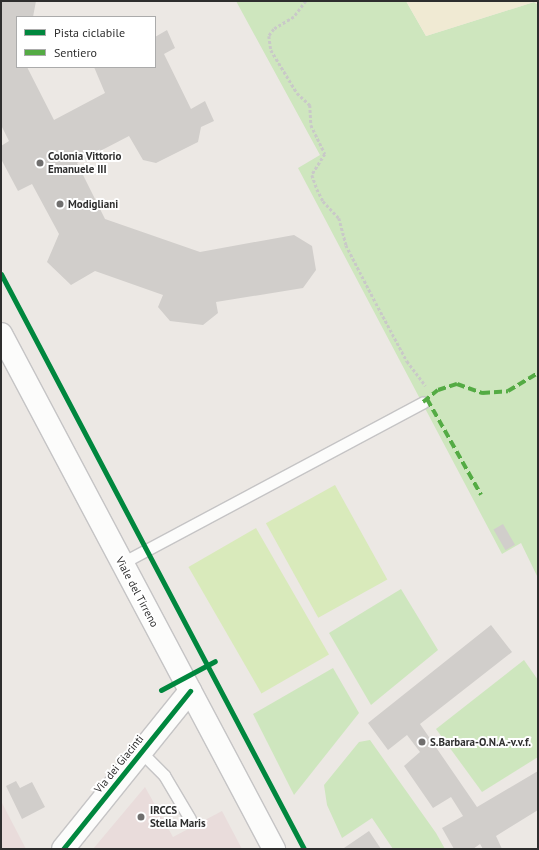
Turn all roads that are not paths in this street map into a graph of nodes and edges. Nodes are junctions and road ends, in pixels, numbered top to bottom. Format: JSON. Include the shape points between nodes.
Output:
{"nodes":[{"id":1,"x":1,"y":334,"type":"edge"},
{"id":2,"x":423,"y":402,"type":"dead end"},
{"id":3,"x":122,"y":563,"type":"junction"},
{"id":4,"x":190,"y":691,"type":"junction"},
{"id":5,"x":141,"y":752,"type":"junction"},
{"id":6,"x":190,"y":819,"type":"dead end"},
{"id":7,"x":63,"y":849,"type":"edge"},
{"id":8,"x":274,"y":849,"type":"edge"}],
"edges":[{"from":1,"to":3,"type":"main road","name":"Viale del Tirreno"},
{"from":2,"to":3,"type":"lane"},
{"from":3,"to":4,"type":"main road","name":"Viale del Tirreno"},
{"from":4,"to":5,"type":"main road","name":"Via dei Giacinti"},
{"from":4,"to":8,"type":"main road","name":"Viale del Tirreno"},
{"from":5,"to":6,"type":"lane","via":[[164,776]]},
{"from":5,"to":7,"type":"main road","name":"Via dei Giacinti"}]}
